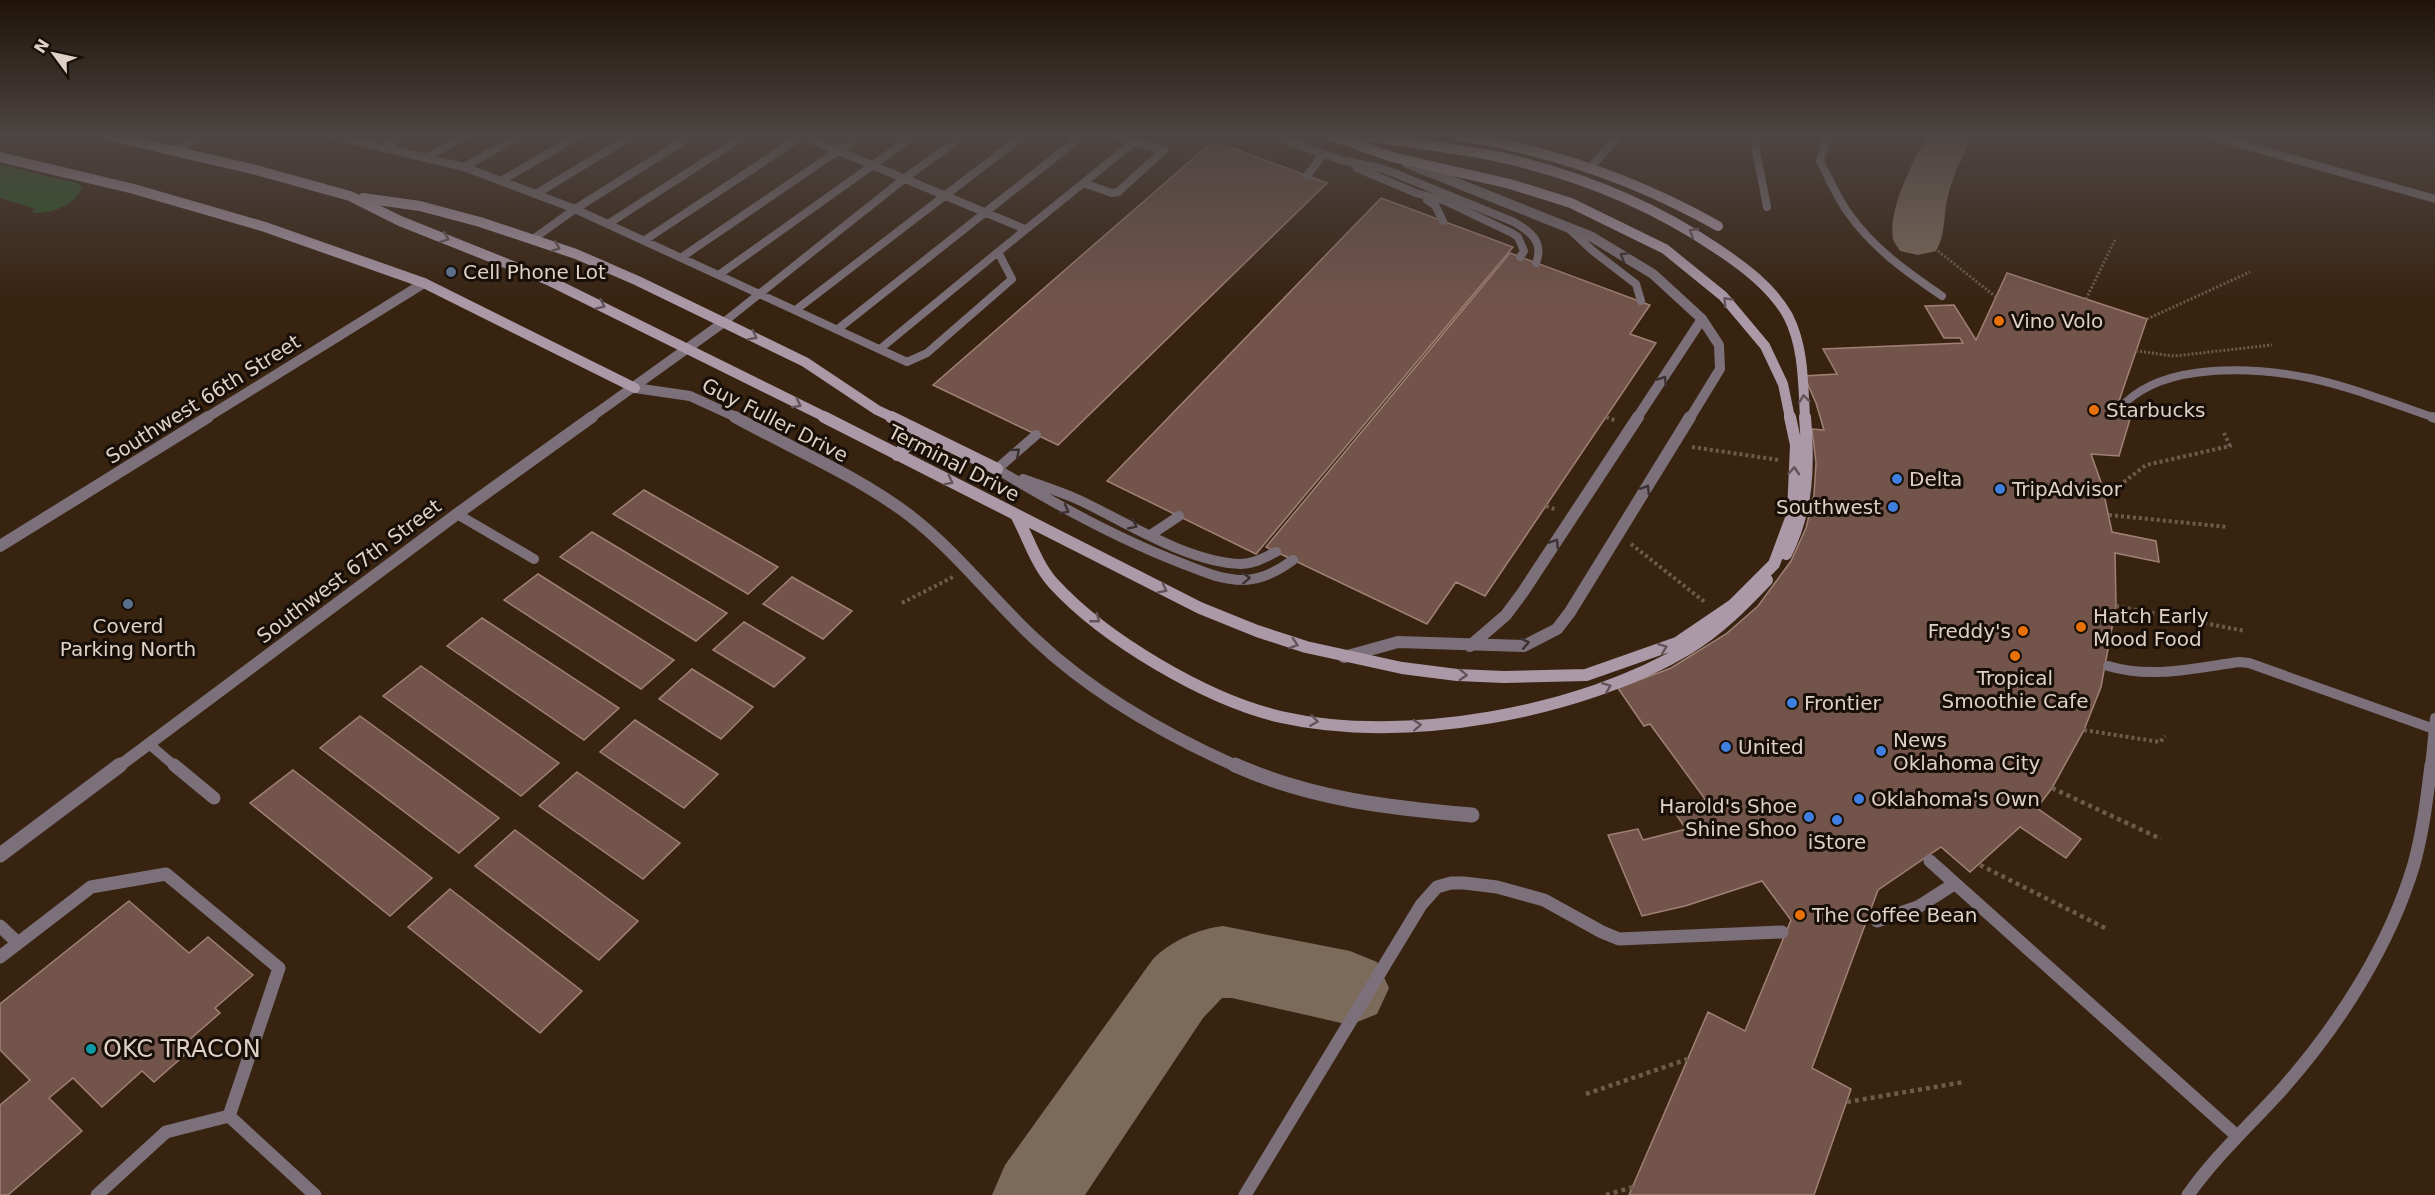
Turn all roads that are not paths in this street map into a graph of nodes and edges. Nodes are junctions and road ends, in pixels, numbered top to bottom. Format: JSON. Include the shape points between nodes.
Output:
{"nodes":[{"id":1,"x":140,"y":191,"type":"edge"},
{"id":2,"x":330,"y":191,"type":"edge"},
{"id":3,"x":527,"y":191,"type":"edge"},
{"id":4,"x":541,"y":191,"type":"edge"},
{"id":5,"x":604,"y":191,"type":"edge"},
{"id":6,"x":660,"y":191,"type":"edge"},
{"id":7,"x":719,"y":191,"type":"edge"},
{"id":8,"x":779,"y":191,"type":"edge"},
{"id":9,"x":837,"y":191,"type":"edge"},
{"id":10,"x":889,"y":191,"type":"edge"},
{"id":11,"x":935,"y":191,"type":"edge"},
{"id":12,"x":951,"y":191,"type":"edge"},
{"id":13,"x":1012,"y":191,"type":"edge"},
{"id":14,"x":1073,"y":191,"type":"edge"},
{"id":15,"x":1410,"y":191,"type":"edge"},
{"id":16,"x":1437,"y":191,"type":"edge"},
{"id":17,"x":1477,"y":191,"type":"edge"},
{"id":18,"x":1532,"y":191,"type":"edge"},
{"id":19,"x":1608,"y":191,"type":"edge"},
{"id":20,"x":1650,"y":191,"type":"edge"},
{"id":21,"x":1764,"y":191,"type":"edge"},
{"id":22,"x":1836,"y":191,"type":"edge"},
{"id":23,"x":2406,"y":191,"type":"edge"},
{"id":24,"x":1416,"y":193,"type":"junction"},
{"id":25,"x":536,"y":194,"type":"junction"},
{"id":26,"x":945,"y":195,"type":"junction"},
{"id":27,"x":350,"y":196,"type":"junction"},
{"id":28,"x":2435,"y":199,"type":"edge"},
{"id":29,"x":1767,"y":207,"type":"dead end"},
{"id":30,"x":575,"y":209,"type":"junction"},
{"id":31,"x":985,"y":212,"type":"junction"},
{"id":32,"x":1443,"y":221,"type":"dead end"},
{"id":33,"x":608,"y":224,"type":"junction"},
{"id":34,"x":1566,"y":226,"type":"junction"},
{"id":35,"x":1718,"y":226,"type":"dead end"},
{"id":36,"x":1025,"y":230,"type":"junction"},
{"id":37,"x":533,"y":239,"type":"junction"},
{"id":38,"x":645,"y":240,"type":"junction"},
{"id":39,"x":998,"y":252,"type":"junction"},
{"id":40,"x":682,"y":257,"type":"junction"},
{"id":41,"x":1520,"y":257,"type":"dead end"},
{"id":42,"x":1536,"y":263,"type":"dead end"},
{"id":43,"x":720,"y":274,"type":"junction"},
{"id":44,"x":424,"y":283,"type":"junction"},
{"id":45,"x":761,"y":292,"type":"junction"},
{"id":46,"x":1942,"y":296,"type":"dead end"},
{"id":47,"x":1641,"y":301,"type":"dead end"},
{"id":48,"x":797,"y":309,"type":"junction"},
{"id":49,"x":1702,"y":319,"type":"junction"},
{"id":50,"x":724,"y":322,"type":"junction"},
{"id":51,"x":838,"y":329,"type":"junction"},
{"id":52,"x":689,"y":348,"type":"junction"},
{"id":53,"x":880,"y":349,"type":"junction"},
{"id":54,"x":635,"y":388,"type":"junction"},
{"id":55,"x":2125,"y":403,"type":"dead end"},
{"id":56,"x":2435,"y":418,"type":"edge"},
{"id":57,"x":922,"y":432,"type":"junction"},
{"id":58,"x":1036,"y":435,"type":"dead end"},
{"id":59,"x":897,"y":455,"type":"junction"},
{"id":60,"x":997,"y":469,"type":"junction"},
{"id":61,"x":457,"y":514,"type":"junction"},
{"id":62,"x":1017,"y":515,"type":"junction"},
{"id":63,"x":1179,"y":516,"type":"dead end"},
{"id":64,"x":1152,"y":534,"type":"junction"},
{"id":65,"x":0,"y":546,"type":"edge"},
{"id":66,"x":1276,"y":552,"type":"dead end"},
{"id":67,"x":534,"y":559,"type":"dead end"},
{"id":68,"x":1293,"y":560,"type":"dead end"},
{"id":69,"x":1470,"y":646,"type":"junction"},
{"id":70,"x":1343,"y":657,"type":"junction"},
{"id":71,"x":2108,"y":666,"type":"dead end"},
{"id":72,"x":2434,"y":724,"type":"edge"},
{"id":73,"x":149,"y":744,"type":"junction"},
{"id":74,"x":214,"y":798,"type":"dead end"},
{"id":75,"x":1472,"y":815,"type":"dead end"},
{"id":76,"x":0,"y":855,"type":"edge"},
{"id":77,"x":1930,"y":861,"type":"dead end"},
{"id":78,"x":1954,"y":884,"type":"junction"},
{"id":79,"x":1877,"y":921,"type":"dead end"},
{"id":80,"x":0,"y":926,"type":"edge"},
{"id":81,"x":1782,"y":932,"type":"dead end"},
{"id":82,"x":18,"y":943,"type":"junction"},
{"id":83,"x":0,"y":957,"type":"edge"},
{"id":84,"x":229,"y":1116,"type":"junction"},
{"id":85,"x":2237,"y":1136,"type":"junction"},
{"id":86,"x":97,"y":1195,"type":"edge"},
{"id":87,"x":315,"y":1195,"type":"edge"},
{"id":88,"x":1245,"y":1195,"type":"edge"},
{"id":89,"x":2188,"y":1195,"type":"edge"}],
"edges":[{"from":1,"to":44,"type":"main road","name":"Guy Fuller Drive","via":[[243,221]]},
{"from":2,"to":27,"type":"main road","name":"Terminal Drive"},
{"from":3,"to":25,"type":"lane"},
{"from":4,"to":25,"type":"lane"},
{"from":5,"to":30,"type":"lane"},
{"from":6,"to":33,"type":"lane"},
{"from":7,"to":38,"type":"lane"},
{"from":8,"to":40,"type":"lane"},
{"from":9,"to":43,"type":"lane"},
{"from":10,"to":45,"type":"lane"},
{"from":11,"to":26,"type":"lane"},
{"from":12,"to":26,"type":"lane"},
{"from":13,"to":31,"type":"lane"},
{"from":14,"to":36,"type":"lane"},
{"from":15,"to":24,"type":"lane"},
{"from":16,"to":42,"type":"lane","via":[[1530,232],[1539,241]]},
{"from":17,"to":34,"type":"street"},
{"from":70,"to":18,"type":"main road","one_way":true,"via":[[1457,675],[1586,675],[1677,643],[1733,605],[1774,564],[1792,513],[1796,445],[1783,384],[1765,346],[1723,296],[1665,249],[1571,203]]},
{"from":62,"to":19,"type":"main road","name":"Terminal Drive","one_way":true,"via":[[1052,581],[1122,640],[1219,695],[1269,714],[1358,726],[1419,726],[1474,720],[1565,702],[1664,662],[1700,642],[1750,602],[1788,551],[1806,500],[1808,448],[1798,350],[1794,330],[1775,297],[1734,261],[1701,237]]},
{"from":20,"to":35,"type":"main road"},
{"from":21,"to":29,"type":"lane"},
{"from":22,"to":46,"type":"lane","via":[[1848,213],[1886,257]]},
{"from":23,"to":28,"type":"lane"},
{"from":24,"to":32,"type":"lane","via":[[1435,205]]},
{"from":24,"to":41,"type":"lane","via":[[1445,201],[1512,233],[1522,243]]},
{"from":25,"to":30,"type":"lane"},
{"from":26,"to":31,"type":"lane"},
{"from":26,"to":48,"type":"lane"},
{"from":27,"to":37,"type":"main road","via":[[420,206]]},
{"from":27,"to":52,"type":"main road","name":"Terminal Drive","one_way":true,"via":[[548,280]]},
{"from":30,"to":33,"type":"lane"},
{"from":30,"to":37,"type":"lane"},
{"from":31,"to":36,"type":"lane"},
{"from":31,"to":51,"type":"lane"},
{"from":33,"to":38,"type":"lane"},
{"from":34,"to":47,"type":"lane","via":[[1636,284]]},
{"from":49,"to":34,"type":"street","one_way":true,"via":[[1653,274]]},
{"from":36,"to":39,"type":"lane"},
{"from":37,"to":50,"type":"main road","one_way":true,"via":[[638,280]]},
{"from":38,"to":40,"type":"lane"},
{"from":39,"to":53,"type":"lane"},
{"from":39,"to":53,"type":"lane","via":[[1012,279],[927,353],[907,362]]},
{"from":40,"to":43,"type":"lane"},
{"from":43,"to":45,"type":"lane"},
{"from":44,"to":54,"type":"main road","name":"Guy Fuller Drive"},
{"from":44,"to":65,"type":"street","name":"Southwest 66th Street"},
{"from":45,"to":48,"type":"lane"},
{"from":45,"to":50,"type":"lane"},
{"from":48,"to":51,"type":"lane"},
{"from":69,"to":49,"type":"street","one_way":true,"via":[[1506,615]]},
{"from":69,"to":49,"type":"street","one_way":true,"via":[[1524,646],[1557,629],[1570,612],[1720,369],[1719,345]]},
{"from":50,"to":52,"type":"street","name":"Southwest 67th Street"},
{"from":50,"to":57,"type":"main road","one_way":true,"via":[[805,362],[877,410]]},
{"from":51,"to":53,"type":"lane"},
{"from":52,"to":54,"type":"street","name":"Southwest 67th Street"},
{"from":52,"to":59,"type":"main road","name":"Terminal Drive","one_way":true},
{"from":54,"to":61,"type":"street","name":"Southwest 67th Street"},
{"from":54,"to":75,"type":"street","name":"Guy Fuller Drive","via":[[696,398],[899,508],[924,526],[1055,657],[1195,746],[1260,776],[1318,795],[1403,810]]},
{"from":55,"to":56,"type":"lane","via":[[2139,390],[2167,379],[2216,373],[2280,373],[2340,387]]},
{"from":57,"to":59,"type":"main road"},
{"from":57,"to":60,"type":"main road"},
{"from":60,"to":58,"type":"lane","one_way":true},
{"from":59,"to":62,"type":"main road","name":"Terminal Drive","one_way":true},
{"from":60,"to":64,"type":"lane","one_way":true,"via":[[1076,498]]},
{"from":60,"to":68,"type":"lane","one_way":true,"via":[[1066,511],[1208,574],[1242,580],[1280,571]]},
{"from":61,"to":67,"type":"lane"},
{"from":61,"to":73,"type":"street","name":"Southwest 67th Street"},
{"from":62,"to":70,"type":"main road","one_way":true,"via":[[1200,608],[1257,631]]},
{"from":63,"to":64,"type":"lane"},
{"from":64,"to":66,"type":"lane","via":[[1232,563],[1254,562]]},
{"from":69,"to":70,"type":"street","via":[[1398,642]]},
{"from":71,"to":72,"type":"lane","via":[[2147,674],[2249,663]]},
{"from":72,"to":85,"type":"lane","via":[[2422,832],[2398,905],[2376,955],[2321,1041]]},
{"from":73,"to":74,"type":"lane"},
{"from":73,"to":76,"type":"street","name":"Southwest 67th Street"},
{"from":77,"to":78,"type":"lane"},
{"from":78,"to":79,"type":"lane","via":[[1919,908]]},
{"from":78,"to":85,"type":"lane"},
{"from":80,"to":82,"type":"lane"},
{"from":81,"to":88,"type":"lane","via":[[1619,939],[1604,935],[1534,896],[1455,881],[1440,886],[1421,905]]},
{"from":82,"to":83,"type":"lane"},
{"from":82,"to":84,"type":"lane","via":[[91,887],[166,874],[279,968]]},
{"from":84,"to":86,"type":"lane","via":[[166,1132]]},
{"from":84,"to":87,"type":"lane"},
{"from":85,"to":89,"type":"lane"}]}
